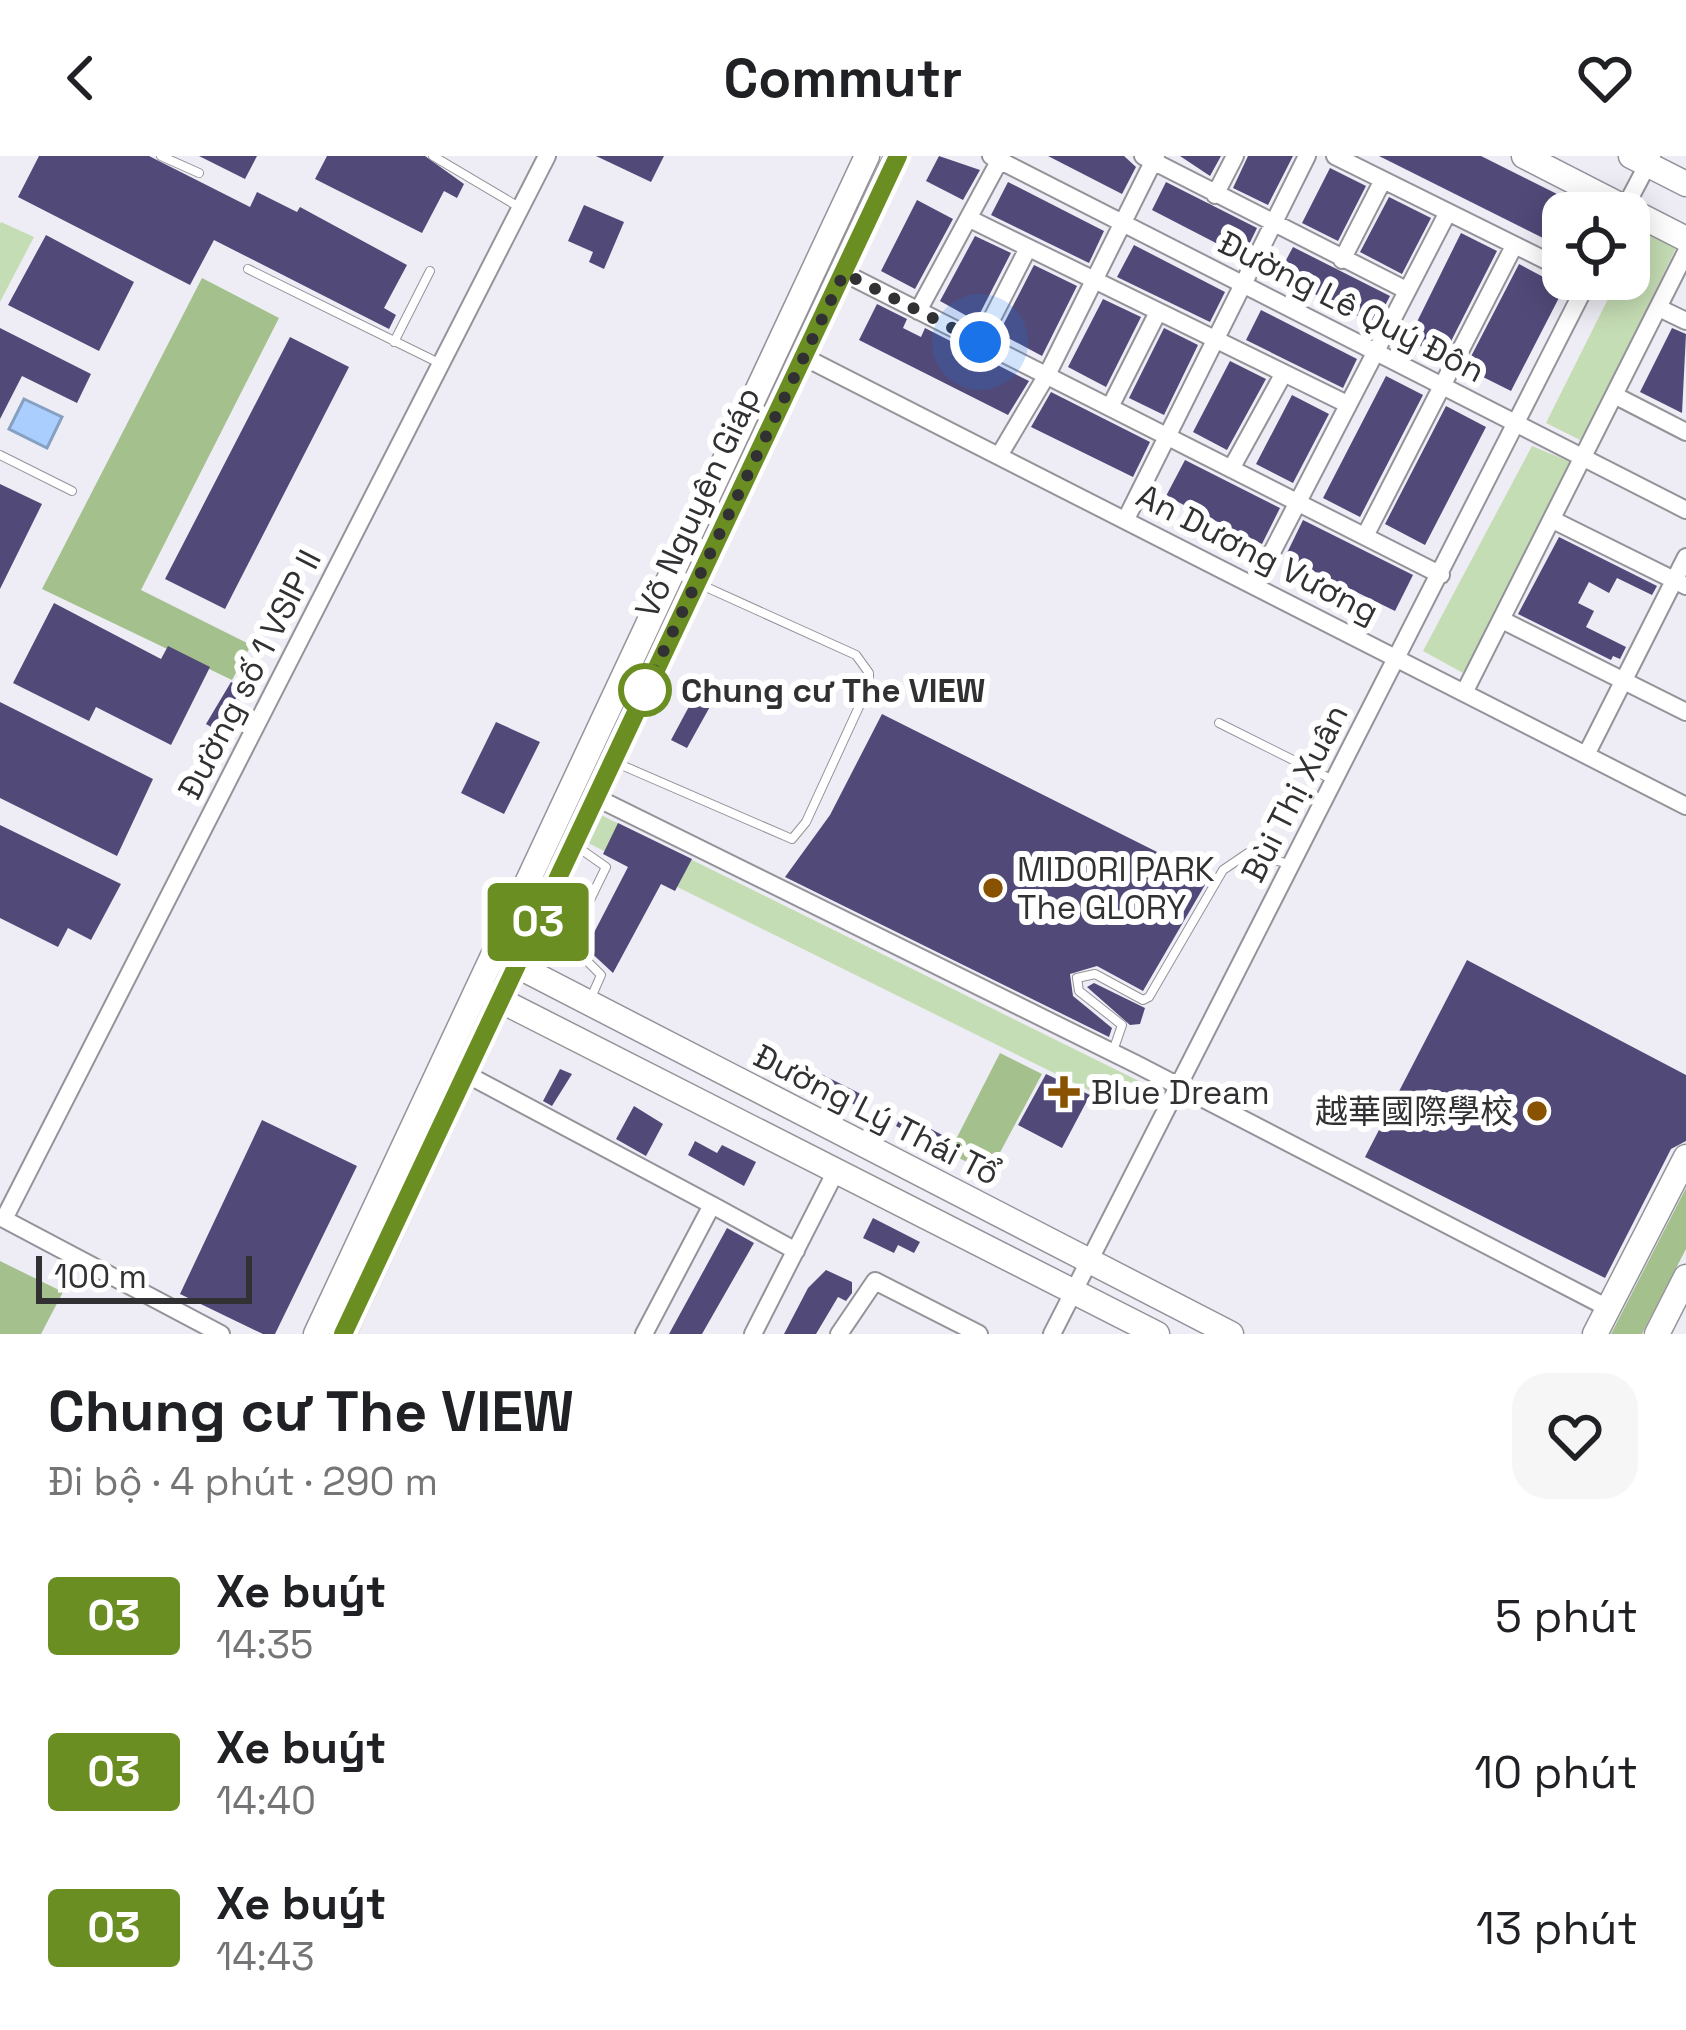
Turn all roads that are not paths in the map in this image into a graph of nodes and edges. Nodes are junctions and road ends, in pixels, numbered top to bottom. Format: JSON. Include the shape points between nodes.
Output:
{"nodes":[{"id":1,"x":161,"y":156,"type":"edge"},
{"id":2,"x":433,"y":156,"type":"edge"},
{"id":3,"x":546,"y":156,"type":"edge"},
{"id":4,"x":868,"y":156,"type":"edge"},
{"id":5,"x":897,"y":156,"type":"edge"},
{"id":6,"x":1234,"y":156,"type":"edge"},
{"id":7,"x":1307,"y":156,"type":"edge"},
{"id":8,"x":1334,"y":156,"type":"edge"},
{"id":9,"x":1524,"y":156,"type":"edge"},
{"id":10,"x":997,"y":158,"type":"edge"},
{"id":11,"x":1151,"y":158,"type":"edge"},
{"id":12,"x":1644,"y":159,"type":"edge"},
{"id":13,"x":199,"y":173,"type":"dead end"},
{"id":14,"x":1382,"y":180,"type":"junction"},
{"id":15,"x":1686,"y":184,"type":"edge"},
{"id":16,"x":1589,"y":192,"type":"edge"},
{"id":17,"x":1631,"y":192,"type":"edge"},
{"id":18,"x":1215,"y":195,"type":"junction"},
{"id":19,"x":520,"y":208,"type":"junction"},
{"id":20,"x":1448,"y":212,"type":"junction"},
{"id":21,"x":970,"y":219,"type":"junction"},
{"id":22,"x":1650,"y":223,"type":"edge"},
{"id":23,"x":1124,"y":224,"type":"junction"},
{"id":24,"x":1276,"y":226,"type":"junction"},
{"id":25,"x":1686,"y":239,"type":"edge"},
{"id":26,"x":1514,"y":246,"type":"junction"},
{"id":27,"x":1028,"y":248,"type":"junction"},
{"id":28,"x":1686,"y":252,"type":"edge"},
{"id":29,"x":1542,"y":259,"type":"edge"},
{"id":30,"x":1342,"y":260,"type":"junction"},
{"id":31,"x":248,"y":269,"type":"dead end"},
{"id":32,"x":430,"y":271,"type":"dead end"},
{"id":33,"x":844,"y":273,"type":"junction"},
{"id":34,"x":1093,"y":280,"type":"junction"},
{"id":35,"x":1246,"y":286,"type":"junction"},
{"id":36,"x":1406,"y":290,"type":"junction"},
{"id":37,"x":1577,"y":300,"type":"edge"},
{"id":38,"x":1659,"y":308,"type":"junction"},
{"id":39,"x":918,"y":311,"type":"junction"},
{"id":40,"x":1158,"y":312,"type":"junction"},
{"id":41,"x":1686,"y":321,"type":"edge"},
{"id":42,"x":1218,"y":341,"type":"junction"},
{"id":43,"x":394,"y":342,"type":"junction"},
{"id":44,"x":980,"y":342,"type":"junction"},
{"id":45,"x":1376,"y":352,"type":"junction"},
{"id":46,"x":802,"y":356,"type":"junction"},
{"id":47,"x":441,"y":364,"type":"junction"},
{"id":48,"x":1048,"y":373,"type":"junction"},
{"id":49,"x":1284,"y":373,"type":"junction"},
{"id":50,"x":1443,"y":386,"type":"junction"},
{"id":51,"x":1616,"y":396,"type":"junction"},
{"id":52,"x":1347,"y":404,"type":"junction"},
{"id":53,"x":1111,"y":407,"type":"junction"},
{"id":54,"x":1518,"y":424,"type":"junction"},
{"id":55,"x":1686,"y":433,"type":"edge"},
{"id":56,"x":1168,"y":436,"type":"junction"},
{"id":57,"x":1000,"y":454,"type":"junction"},
{"id":58,"x":0,"y":455,"type":"edge"},
{"id":59,"x":1585,"y":458,"type":"junction"},
{"id":60,"x":1231,"y":469,"type":"junction"},
{"id":61,"x":72,"y":491,"type":"dead end"},
{"id":62,"x":1298,"y":502,"type":"junction"},
{"id":63,"x":1686,"y":510,"type":"edge"},
{"id":64,"x":1126,"y":519,"type":"junction"},
{"id":65,"x":1553,"y":520,"type":"junction"},
{"id":66,"x":1365,"y":536,"type":"junction"},
{"id":67,"x":1686,"y":557,"type":"edge"},
{"id":68,"x":1441,"y":575,"type":"junction"},
{"id":69,"x":684,"y":577,"type":"junction"},
{"id":70,"x":1680,"y":583,"type":"edge"},
{"id":71,"x":1255,"y":585,"type":"junction"},
{"id":72,"x":1502,"y":620,"type":"junction"},
{"id":73,"x":1397,"y":658,"type":"junction"},
{"id":74,"x":1624,"y":679,"type":"junction"},
{"id":75,"x":1464,"y":693,"type":"junction"},
{"id":76,"x":1684,"y":707,"type":"edge"},
{"id":77,"x":1219,"y":723,"type":"dead end"},
{"id":78,"x":1586,"y":755,"type":"junction"},
{"id":79,"x":612,"y":760,"type":"junction"},
{"id":80,"x":1334,"y":780,"type":"junction"},
{"id":81,"x":595,"y":797,"type":"junction"},
{"id":82,"x":1686,"y":806,"type":"edge"},
{"id":83,"x":573,"y":845,"type":"junction"},
{"id":84,"x":1291,"y":865,"type":"junction"},
{"id":85,"x":492,"y":953,"type":"junction"},
{"id":86,"x":519,"y":966,"type":"junction"},
{"id":87,"x":490,"y":995,"type":"junction"},
{"id":88,"x":589,"y":1002,"type":"junction"},
{"id":89,"x":1112,"y":1052,"type":"junction"},
{"id":90,"x":466,"y":1074,"type":"junction"},
{"id":91,"x":1178,"y":1086,"type":"junction"},
{"id":92,"x":1686,"y":1157,"type":"edge"},
{"id":93,"x":836,"y":1171,"type":"junction"},
{"id":94,"x":712,"y":1205,"type":"junction"},
{"id":95,"x":2,"y":1218,"type":"edge"},
{"id":96,"x":796,"y":1251,"type":"junction"},
{"id":97,"x":1091,"y":1261,"type":"junction"},
{"id":98,"x":1686,"y":1277,"type":"edge"},
{"id":99,"x":1074,"y":1292,"type":"junction"},
{"id":100,"x":1608,"y":1308,"type":"junction"},
{"id":101,"x":1663,"y":1332,"type":"edge"},
{"id":102,"x":221,"y":1334,"type":"edge"},
{"id":103,"x":316,"y":1334,"type":"edge"},
{"id":104,"x":344,"y":1334,"type":"edge"},
{"id":105,"x":644,"y":1334,"type":"edge"},
{"id":106,"x":753,"y":1334,"type":"edge"},
{"id":107,"x":839,"y":1334,"type":"edge"},
{"id":108,"x":979,"y":1334,"type":"edge"},
{"id":109,"x":1052,"y":1334,"type":"edge"},
{"id":110,"x":1157,"y":1334,"type":"edge"},
{"id":111,"x":1231,"y":1334,"type":"edge"},
{"id":112,"x":1595,"y":1334,"type":"edge"}],
"edges":[{"from":1,"to":13,"type":"lane"},
{"from":2,"to":19,"type":"lane"},
{"from":3,"to":19,"type":"street","name":"Đường số 1 VSIP II"},
{"from":4,"to":69,"type":"main road","name":"Võ Nguyên Giáp"},
{"from":5,"to":33,"type":"main road","name":"Võ Nguyên Giáp"},
{"from":6,"to":18,"type":"street"},
{"from":7,"to":24,"type":"street"},
{"from":8,"to":14,"type":"street"},
{"from":9,"to":16,"type":"main road"},
{"from":10,"to":21,"type":"street"},
{"from":10,"to":23,"type":"street","name":"Đường Lê Quý Đôn"},
{"from":11,"to":18,"type":"street"},
{"from":11,"to":23,"type":"street"},
{"from":12,"to":15,"type":"main road"},
{"from":12,"to":17,"type":"street"},
{"from":14,"to":20,"type":"street"},
{"from":14,"to":30,"type":"street"},
{"from":18,"to":24,"type":"street"},
{"from":19,"to":47,"type":"street","name":"Đường số 1 VSIP II"},
{"from":20,"to":26,"type":"street"},
{"from":20,"to":36,"type":"street"},
{"from":21,"to":27,"type":"street"},
{"from":21,"to":39,"type":"street"},
{"from":22,"to":25,"type":"main road"},
{"from":23,"to":34,"type":"street"},
{"from":23,"to":35,"type":"street","name":"Đường Lê Quý Đôn"},
{"from":24,"to":30,"type":"street"},
{"from":24,"to":35,"type":"street"},
{"from":26,"to":29,"type":"street"},
{"from":26,"to":50,"type":"street"},
{"from":27,"to":34,"type":"street"},
{"from":27,"to":44,"type":"street"},
{"from":28,"to":38,"type":"street"},
{"from":30,"to":36,"type":"street"},
{"from":31,"to":43,"type":"lane"},
{"from":32,"to":43,"type":"lane"},
{"from":33,"to":39,"type":"street"},
{"from":33,"to":46,"type":"main road","name":"Võ Nguyên Giáp"},
{"from":34,"to":40,"type":"street"},
{"from":34,"to":48,"type":"street"},
{"from":35,"to":42,"type":"street"},
{"from":35,"to":45,"type":"street","name":"Đường Lê Quý Đôn"},
{"from":36,"to":45,"type":"street"},
{"from":37,"to":54,"type":"street","name":"Bùi Thị Xuân"},
{"from":38,"to":41,"type":"street"},
{"from":38,"to":51,"type":"street"},
{"from":39,"to":44,"type":"street"},
{"from":40,"to":42,"type":"street"},
{"from":40,"to":53,"type":"street"},
{"from":42,"to":49,"type":"street"},
{"from":42,"to":56,"type":"street"},
{"from":43,"to":47,"type":"lane"},
{"from":44,"to":48,"type":"street"},
{"from":45,"to":50,"type":"street","name":"Đường Lê Quý Đôn"},
{"from":45,"to":52,"type":"street"},
{"from":46,"to":57,"type":"street","name":"An Dương Vương"},
{"from":46,"to":69,"type":"main road","name":"Võ Nguyên Giáp"},
{"from":47,"to":95,"type":"street","name":"Đường số 1 VSIP II"},
{"from":48,"to":53,"type":"street"},
{"from":48,"to":57,"type":"street"},
{"from":49,"to":52,"type":"street"},
{"from":49,"to":60,"type":"street"},
{"from":50,"to":54,"type":"street","name":"Đường Lê Quý Đôn"},
{"from":50,"to":66,"type":"street"},
{"from":51,"to":55,"type":"street"},
{"from":51,"to":59,"type":"street"},
{"from":52,"to":62,"type":"street"},
{"from":53,"to":56,"type":"street"},
{"from":54,"to":59,"type":"street","name":"Đường Lê Quý Đôn"},
{"from":54,"to":68,"type":"street","name":"Bùi Thị Xuân"},
{"from":56,"to":60,"type":"street"},
{"from":56,"to":64,"type":"street"},
{"from":57,"to":64,"type":"street","name":"An Dương Vương"},
{"from":58,"to":61,"type":"lane"},
{"from":59,"to":63,"type":"street","name":"Đường Lê Quý Đôn"},
{"from":59,"to":65,"type":"street"},
{"from":60,"to":62,"type":"street"},
{"from":62,"to":66,"type":"street"},
{"from":62,"to":71,"type":"street"},
{"from":64,"to":71,"type":"street","name":"An Dương Vương"},
{"from":65,"to":70,"type":"street"},
{"from":65,"to":72,"type":"street"},
{"from":66,"to":68,"type":"street"},
{"from":67,"to":70,"type":"street"},
{"from":68,"to":73,"type":"street","name":"Bùi Thị Xuân"},
{"from":69,"to":79,"type":"main road","name":"Võ Nguyên Giáp"},
{"from":69,"to":79,"type":"lane","via":[[856,655],[869,686],[792,839]]},
{"from":69,"to":85,"type":"main road","name":"Võ Nguyên Giáp"},
{"from":70,"to":74,"type":"street"},
{"from":71,"to":73,"type":"street","name":"An Dương Vương"},
{"from":72,"to":74,"type":"street"},
{"from":72,"to":75,"type":"street"},
{"from":73,"to":75,"type":"street","name":"An Dương Vương"},
{"from":73,"to":80,"type":"street","name":"Bùi Thị Xuân"},
{"from":74,"to":76,"type":"street"},
{"from":74,"to":78,"type":"street"},
{"from":75,"to":78,"type":"street","name":"An Dương Vương"},
{"from":77,"to":80,"type":"lane"},
{"from":78,"to":82,"type":"street","name":"An Dương Vương"},
{"from":79,"to":81,"type":"main road","name":"Võ Nguyên Giáp"},
{"from":80,"to":84,"type":"street","name":"Bùi Thị Xuân"},
{"from":81,"to":83,"type":"main road","name":"Võ Nguyên Giáp"},
{"from":81,"to":89,"type":"street"},
{"from":83,"to":86,"type":"main road","name":"Võ Nguyên Giáp"},
{"from":83,"to":88,"type":"lane","via":[[606,868],[569,943],[601,974]]},
{"from":84,"to":89,"type":"lane","via":[[1248,853],[1223,870],[1143,1000],[1095,974],[1077,978],[1079,991],[1122,1025]]},
{"from":84,"to":91,"type":"street","name":"Bùi Thị Xuân"},
{"from":85,"to":86,"type":"main road","name":"Đường Lý Thái Tổ"},
{"from":85,"to":87,"type":"main road","name":"Võ Nguyên Giáp"},
{"from":86,"to":87,"type":"main road","name":"Võ Nguyên Giáp"},
{"from":86,"to":88,"type":"main road","name":"Đường Lý Thái Tổ"},
{"from":87,"to":90,"type":"main road","name":"Võ Nguyên Giáp"},
{"from":87,"to":93,"type":"main road","name":"Đường Lý Thái Tổ"},
{"from":87,"to":103,"type":"main road","name":"Võ Nguyên Giáp"},
{"from":88,"to":97,"type":"main road","name":"Đường Lý Thái Tổ"},
{"from":89,"to":91,"type":"street"},
{"from":90,"to":94,"type":"street"},
{"from":90,"to":104,"type":"main road","name":"Võ Nguyên Giáp"},
{"from":91,"to":97,"type":"street","name":"Bùi Thị Xuân"},
{"from":91,"to":100,"type":"street"},
{"from":92,"to":100,"type":"main road"},
{"from":93,"to":96,"type":"street"},
{"from":93,"to":99,"type":"main road","name":"Đường Lý Thái Tổ"},
{"from":94,"to":96,"type":"street"},
{"from":94,"to":105,"type":"street"},
{"from":95,"to":102,"type":"street"},
{"from":96,"to":106,"type":"street"},
{"from":97,"to":99,"type":"street","name":"Bùi Thị Xuân"},
{"from":97,"to":111,"type":"main road","name":"Đường Lý Thái Tổ"},
{"from":98,"to":101,"type":"main road"},
{"from":99,"to":109,"type":"street","name":"Bùi Thị Xuân"},
{"from":99,"to":110,"type":"main road","name":"Đường Lý Thái Tổ"},
{"from":100,"to":112,"type":"main road"},
{"from":107,"to":108,"type":"street","via":[[875,1280]]}]}
